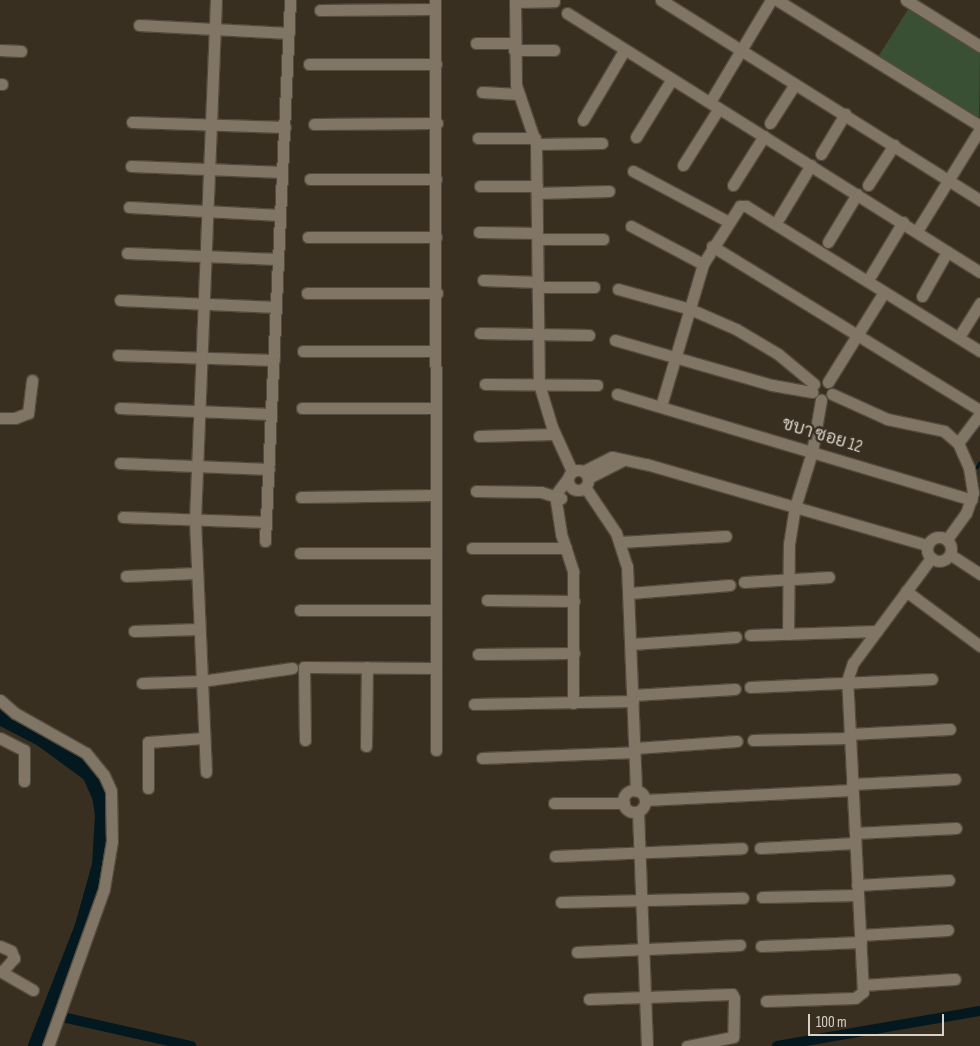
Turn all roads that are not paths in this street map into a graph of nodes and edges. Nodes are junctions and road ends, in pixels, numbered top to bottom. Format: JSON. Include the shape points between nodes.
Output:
{"nodes":[{"id":1,"x":216,"y":0,"type":"edge"},
{"id":2,"x":290,"y":0,"type":"edge"},
{"id":3,"x":661,"y":0,"type":"edge"},
{"id":4,"x":771,"y":0,"type":"edge"},
{"id":5,"x":777,"y":0,"type":"edge"},
{"id":6,"x":906,"y":0,"type":"edge"},
{"id":7,"x":515,"y":1,"type":"edge"},
{"id":8,"x":554,"y":1,"type":"edge"},
{"id":9,"x":434,"y":4,"type":"edge"},
{"id":10,"x":320,"y":10,"type":"dead end"},
{"id":11,"x":567,"y":12,"type":"dead end"},
{"id":12,"x":139,"y":25,"type":"dead end"},
{"id":13,"x":215,"y":30,"type":"junction"},
{"id":14,"x":289,"y":33,"type":"junction"},
{"id":15,"x":476,"y":43,"type":"dead end"},
{"id":16,"x":980,"y":46,"type":"edge"},
{"id":17,"x":514,"y":47,"type":"junction"},
{"id":18,"x":625,"y":49,"type":"junction"},
{"id":19,"x":0,"y":50,"type":"edge"},
{"id":20,"x":20,"y":50,"type":"dead end"},
{"id":21,"x":554,"y":50,"type":"dead end"},
{"id":22,"x":741,"y":50,"type":"junction"},
{"id":23,"x":309,"y":64,"type":"dead end"},
{"id":24,"x":436,"y":64,"type":"junction"},
{"id":25,"x":672,"y":79,"type":"junction"},
{"id":26,"x":796,"y":84,"type":"junction"},
{"id":27,"x":482,"y":92,"type":"dead end"},
{"id":28,"x":518,"y":94,"type":"junction"},
{"id":29,"x":714,"y":105,"type":"junction"},
{"id":30,"x":845,"y":114,"type":"junction"},
{"id":31,"x":583,"y":120,"type":"dead end"},
{"id":32,"x":132,"y":122,"type":"dead end"},
{"id":33,"x":437,"y":123,"type":"junction"},
{"id":34,"x":770,"y":123,"type":"dead end"},
{"id":35,"x":314,"y":124,"type":"dead end"},
{"id":36,"x":210,"y":125,"type":"junction"},
{"id":37,"x":284,"y":127,"type":"junction"},
{"id":38,"x":980,"y":128,"type":"edge"},
{"id":39,"x":764,"y":136,"type":"junction"},
{"id":40,"x":636,"y":137,"type":"dead end"},
{"id":41,"x":478,"y":138,"type":"dead end"},
{"id":42,"x":535,"y":141,"type":"junction"},
{"id":43,"x":602,"y":143,"type":"dead end"},
{"id":44,"x":894,"y":145,"type":"junction"},
{"id":45,"x":820,"y":154,"type":"dead end"},
{"id":46,"x":683,"y":165,"type":"dead end"},
{"id":47,"x":811,"y":165,"type":"junction"},
{"id":48,"x":130,"y":166,"type":"dead end"},
{"id":49,"x":208,"y":168,"type":"junction"},
{"id":50,"x":633,"y":171,"type":"dead end"},
{"id":51,"x":282,"y":172,"type":"junction"},
{"id":52,"x":310,"y":179,"type":"dead end"},
{"id":53,"x":436,"y":179,"type":"junction"},
{"id":54,"x":949,"y":179,"type":"junction"},
{"id":55,"x":868,"y":184,"type":"dead end"},
{"id":56,"x":733,"y":185,"type":"dead end"},
{"id":57,"x":480,"y":186,"type":"dead end"},
{"id":58,"x":537,"y":189,"type":"junction"},
{"id":59,"x":609,"y":191,"type":"dead end"},
{"id":60,"x":857,"y":194,"type":"junction"},
{"id":61,"x":980,"y":200,"type":"edge"},
{"id":62,"x":129,"y":207,"type":"dead end"},
{"id":63,"x":207,"y":212,"type":"junction"},
{"id":64,"x":280,"y":215,"type":"junction"},
{"id":65,"x":779,"y":218,"type":"dead end"},
{"id":66,"x":727,"y":221,"type":"junction"},
{"id":67,"x":903,"y":222,"type":"junction"},
{"id":68,"x":631,"y":226,"type":"dead end"},
{"id":69,"x":917,"y":231,"type":"junction"},
{"id":70,"x":479,"y":232,"type":"dead end"},
{"id":71,"x":436,"y":236,"type":"junction"},
{"id":72,"x":538,"y":236,"type":"junction"},
{"id":73,"x":308,"y":237,"type":"dead end"},
{"id":74,"x":603,"y":239,"type":"dead end"},
{"id":75,"x":828,"y":242,"type":"dead end"},
{"id":76,"x":712,"y":246,"type":"junction"},
{"id":77,"x":947,"y":252,"type":"junction"},
{"id":78,"x":127,"y":253,"type":"dead end"},
{"id":79,"x":205,"y":255,"type":"junction"},
{"id":80,"x":278,"y":259,"type":"junction"},
{"id":81,"x":703,"y":264,"type":"junction"},
{"id":82,"x":980,"y":272,"type":"edge"},
{"id":83,"x":871,"y":275,"type":"dead end"},
{"id":84,"x":482,"y":280,"type":"dead end"},
{"id":85,"x":538,"y":285,"type":"junction"},
{"id":86,"x":594,"y":287,"type":"dead end"},
{"id":87,"x":618,"y":289,"type":"dead end"},
{"id":88,"x":884,"y":292,"type":"junction"},
{"id":89,"x":307,"y":293,"type":"dead end"},
{"id":90,"x":437,"y":293,"type":"junction"},
{"id":91,"x":922,"y":296,"type":"dead end"},
{"id":92,"x":120,"y":300,"type":"dead end"},
{"id":93,"x":203,"y":303,"type":"junction"},
{"id":94,"x":980,"y":303,"type":"edge"},
{"id":95,"x":276,"y":307,"type":"junction"},
{"id":96,"x":690,"y":309,"type":"junction"},
{"id":97,"x":962,"y":332,"type":"dead end"},
{"id":98,"x":480,"y":333,"type":"dead end"},
{"id":99,"x":538,"y":334,"type":"junction"},
{"id":100,"x":589,"y":335,"type":"dead end"},
{"id":101,"x":857,"y":335,"type":"junction"},
{"id":102,"x":615,"y":340,"type":"dead end"},
{"id":103,"x":303,"y":351,"type":"dead end"},
{"id":104,"x":434,"y":351,"type":"junction"},
{"id":105,"x":980,"y":351,"type":"edge"},
{"id":106,"x":118,"y":355,"type":"dead end"},
{"id":107,"x":201,"y":357,"type":"junction"},
{"id":108,"x":674,"y":357,"type":"junction"},
{"id":109,"x":274,"y":360,"type":"junction"},
{"id":110,"x":32,"y":380,"type":"dead end"},
{"id":111,"x":828,"y":382,"type":"junction"},
{"id":112,"x":484,"y":384,"type":"dead end"},
{"id":113,"x":539,"y":384,"type":"junction"},
{"id":114,"x":597,"y":385,"type":"dead end"},
{"id":115,"x":816,"y":392,"type":"junction"},
{"id":116,"x":617,"y":394,"type":"dead end"},
{"id":117,"x":832,"y":394,"type":"junction"},
{"id":118,"x":662,"y":406,"type":"junction"},
{"id":119,"x":120,"y":408,"type":"dead end"},
{"id":120,"x":302,"y":408,"type":"dead end"},
{"id":121,"x":435,"y":408,"type":"junction"},
{"id":122,"x":980,"y":410,"type":"edge"},
{"id":123,"x":199,"y":411,"type":"junction"},
{"id":124,"x":271,"y":414,"type":"junction"},
{"id":125,"x":980,"y":414,"type":"edge"},
{"id":126,"x":0,"y":418,"type":"edge"},
{"id":127,"x":554,"y":434,"type":"junction"},
{"id":128,"x":479,"y":436,"type":"dead end"},
{"id":129,"x":958,"y":443,"type":"junction"},
{"id":130,"x":812,"y":452,"type":"junction"},
{"id":131,"x":120,"y":463,"type":"dead end"},
{"id":132,"x":196,"y":465,"type":"junction"},
{"id":133,"x":269,"y":468,"type":"junction"},
{"id":134,"x":578,"y":479,"type":"junction"},
{"id":135,"x":476,"y":491,"type":"dead end"},
{"id":136,"x":435,"y":495,"type":"junction"},
{"id":137,"x":301,"y":497,"type":"dead end"},
{"id":138,"x":557,"y":499,"type":"junction"},
{"id":139,"x":972,"y":500,"type":"junction"},
{"id":140,"x":795,"y":507,"type":"junction"},
{"id":141,"x":123,"y":517,"type":"dead end"},
{"id":142,"x":195,"y":520,"type":"junction"},
{"id":143,"x":266,"y":522,"type":"junction"},
{"id":144,"x":726,"y":536,"type":"dead end"},
{"id":145,"x":947,"y":539,"type":"junction"},
{"id":146,"x":265,"y":541,"type":"dead end"},
{"id":147,"x":620,"y":542,"type":"junction"},
{"id":148,"x":927,"y":546,"type":"junction"},
{"id":149,"x":472,"y":548,"type":"dead end"},
{"id":150,"x":566,"y":548,"type":"junction"},
{"id":151,"x":300,"y":553,"type":"dead end"},
{"id":152,"x":436,"y":553,"type":"junction"},
{"id":153,"x":951,"y":555,"type":"junction"},
{"id":154,"x":931,"y":558,"type":"junction"},
{"id":155,"x":196,"y":573,"type":"junction"},
{"id":156,"x":980,"y":574,"type":"edge"},
{"id":157,"x":126,"y":576,"type":"dead end"},
{"id":158,"x":829,"y":577,"type":"dead end"},
{"id":159,"x":788,"y":580,"type":"junction"},
{"id":160,"x":744,"y":582,"type":"dead end"},
{"id":161,"x":730,"y":585,"type":"dead end"},
{"id":162,"x":906,"y":591,"type":"junction"},
{"id":163,"x":630,"y":592,"type":"junction"},
{"id":164,"x":487,"y":600,"type":"dead end"},
{"id":165,"x":574,"y":601,"type":"junction"},
{"id":166,"x":300,"y":610,"type":"dead end"},
{"id":167,"x":436,"y":610,"type":"junction"},
{"id":168,"x":199,"y":629,"type":"junction"},
{"id":169,"x":134,"y":631,"type":"dead end"},
{"id":170,"x":877,"y":631,"type":"junction"},
{"id":171,"x":788,"y":634,"type":"junction"},
{"id":172,"x":750,"y":635,"type":"dead end"},
{"id":173,"x":736,"y":637,"type":"dead end"},
{"id":174,"x":632,"y":644,"type":"junction"},
{"id":175,"x":980,"y":646,"type":"edge"},
{"id":176,"x":574,"y":653,"type":"junction"},
{"id":177,"x":478,"y":654,"type":"dead end"},
{"id":178,"x":292,"y":668,"type":"dead end"},
{"id":179,"x":367,"y":668,"type":"junction"},
{"id":180,"x":435,"y":668,"type":"junction"},
{"id":181,"x":932,"y":679,"type":"dead end"},
{"id":182,"x":202,"y":681,"type":"junction"},
{"id":183,"x":847,"y":681,"type":"junction"},
{"id":184,"x":142,"y":683,"type":"dead end"},
{"id":185,"x":750,"y":687,"type":"dead end"},
{"id":186,"x":735,"y":689,"type":"dead end"},
{"id":187,"x":633,"y":698,"type":"junction"},
{"id":188,"x":0,"y":700,"type":"edge"},
{"id":189,"x":573,"y":703,"type":"junction"},
{"id":190,"x":474,"y":704,"type":"dead end"},
{"id":191,"x":950,"y":729,"type":"dead end"},
{"id":192,"x":849,"y":736,"type":"junction"},
{"id":193,"x":0,"y":738,"type":"edge"},
{"id":194,"x":204,"y":738,"type":"junction"},
{"id":195,"x":306,"y":740,"type":"dead end"},
{"id":196,"x":753,"y":740,"type":"dead end"},
{"id":197,"x":737,"y":741,"type":"dead end"},
{"id":198,"x":366,"y":746,"type":"dead end"},
{"id":199,"x":436,"y":750,"type":"dead end"},
{"id":200,"x":635,"y":750,"type":"junction"},
{"id":201,"x":482,"y":758,"type":"dead end"},
{"id":202,"x":206,"y":772,"type":"dead end"},
{"id":203,"x":955,"y":779,"type":"dead end"},
{"id":204,"x":24,"y":781,"type":"dead end"},
{"id":205,"x":852,"y":787,"type":"junction"},
{"id":206,"x":148,"y":788,"type":"dead end"},
{"id":207,"x":636,"y":791,"type":"junction"},
{"id":208,"x":645,"y":800,"type":"junction"},
{"id":209,"x":624,"y":802,"type":"junction"},
{"id":210,"x":554,"y":803,"type":"dead end"},
{"id":211,"x":638,"y":812,"type":"junction"},
{"id":212,"x":956,"y":828,"type":"dead end"},
{"id":213,"x":855,"y":838,"type":"junction"},
{"id":214,"x":742,"y":848,"type":"dead end"},
{"id":215,"x":760,"y":848,"type":"dead end"},
{"id":216,"x":640,"y":853,"type":"junction"},
{"id":217,"x":555,"y":856,"type":"dead end"},
{"id":218,"x":949,"y":880,"type":"dead end"},
{"id":219,"x":858,"y":890,"type":"junction"},
{"id":220,"x":762,"y":896,"type":"dead end"},
{"id":221,"x":743,"y":898,"type":"dead end"},
{"id":222,"x":641,"y":899,"type":"junction"},
{"id":223,"x":561,"y":902,"type":"dead end"},
{"id":224,"x":948,"y":930,"type":"dead end"},
{"id":225,"x":861,"y":938,"type":"junction"},
{"id":226,"x":740,"y":945,"type":"dead end"},
{"id":227,"x":0,"y":946,"type":"edge"},
{"id":228,"x":761,"y":946,"type":"dead end"},
{"id":229,"x":643,"y":949,"type":"junction"},
{"id":230,"x":577,"y":952,"type":"dead end"},
{"id":231,"x":1,"y":972,"type":"edge"},
{"id":232,"x":955,"y":979,"type":"dead end"},
{"id":233,"x":863,"y":985,"type":"junction"},
{"id":234,"x":33,"y":990,"type":"dead end"},
{"id":235,"x":645,"y":996,"type":"junction"},
{"id":236,"x":589,"y":998,"type":"dead end"},
{"id":237,"x":766,"y":1001,"type":"dead end"},
{"id":238,"x":48,"y":1046,"type":"edge"},
{"id":239,"x":647,"y":1046,"type":"edge"},
{"id":240,"x":687,"y":1046,"type":"edge"}],
"edges":[{"from":1,"to":13,"type":"street"},
{"from":2,"to":14,"type":"street"},
{"from":3,"to":22,"type":"street"},
{"from":4,"to":22,"type":"street"},
{"from":5,"to":38,"type":"street"},
{"from":6,"to":16,"type":"street"},
{"from":7,"to":8,"type":"street"},
{"from":7,"to":17,"type":"street"},
{"from":9,"to":10,"type":"street"},
{"from":9,"to":24,"type":"street"},
{"from":11,"to":18,"type":"street"},
{"from":12,"to":13,"type":"street"},
{"from":13,"to":14,"type":"street"},
{"from":13,"to":36,"type":"street"},
{"from":14,"to":37,"type":"street"},
{"from":15,"to":17,"type":"street"},
{"from":17,"to":21,"type":"street"},
{"from":17,"to":28,"type":"street"},
{"from":18,"to":25,"type":"street"},
{"from":18,"to":31,"type":"street"},
{"from":19,"to":20,"type":"street"},
{"from":22,"to":26,"type":"street"},
{"from":22,"to":29,"type":"street"},
{"from":23,"to":24,"type":"street"},
{"from":24,"to":33,"type":"street"},
{"from":25,"to":29,"type":"street"},
{"from":25,"to":40,"type":"street"},
{"from":26,"to":30,"type":"street"},
{"from":26,"to":34,"type":"street"},
{"from":27,"to":28,"type":"street"},
{"from":28,"to":42,"type":"street"},
{"from":29,"to":39,"type":"street"},
{"from":29,"to":46,"type":"street"},
{"from":30,"to":44,"type":"street"},
{"from":30,"to":45,"type":"street"},
{"from":32,"to":36,"type":"street"},
{"from":33,"to":35,"type":"street"},
{"from":33,"to":53,"type":"street"},
{"from":36,"to":37,"type":"street"},
{"from":36,"to":49,"type":"street"},
{"from":37,"to":51,"type":"street"},
{"from":38,"to":54,"type":"street"},
{"from":39,"to":47,"type":"street"},
{"from":39,"to":56,"type":"street"},
{"from":41,"to":42,"type":"street"},
{"from":42,"to":43,"type":"street"},
{"from":42,"to":58,"type":"street"},
{"from":44,"to":54,"type":"street"},
{"from":44,"to":55,"type":"street"},
{"from":47,"to":60,"type":"street"},
{"from":47,"to":65,"type":"street"},
{"from":48,"to":49,"type":"street"},
{"from":49,"to":51,"type":"street"},
{"from":49,"to":63,"type":"street"},
{"from":50,"to":66,"type":"street"},
{"from":51,"to":64,"type":"street"},
{"from":52,"to":53,"type":"street"},
{"from":53,"to":71,"type":"street"},
{"from":54,"to":61,"type":"street"},
{"from":54,"to":69,"type":"street"},
{"from":57,"to":58,"type":"street"},
{"from":58,"to":59,"type":"street"},
{"from":58,"to":72,"type":"street"},
{"from":60,"to":67,"type":"street"},
{"from":60,"to":75,"type":"street"},
{"from":62,"to":63,"type":"street"},
{"from":63,"to":64,"type":"street"},
{"from":63,"to":79,"type":"street"},
{"from":64,"to":80,"type":"street"},
{"from":66,"to":76,"type":"street"},
{"from":66,"to":88,"type":"street","via":[[740,206],[746,206]]},
{"from":67,"to":69,"type":"street"},
{"from":67,"to":83,"type":"street"},
{"from":68,"to":81,"type":"street"},
{"from":69,"to":77,"type":"street"},
{"from":70,"to":72,"type":"street"},
{"from":71,"to":73,"type":"street"},
{"from":71,"to":90,"type":"street"},
{"from":72,"to":74,"type":"street"},
{"from":72,"to":85,"type":"street"},
{"from":76,"to":81,"type":"street"},
{"from":76,"to":101,"type":"street"},
{"from":77,"to":82,"type":"street"},
{"from":77,"to":91,"type":"street"},
{"from":78,"to":79,"type":"street"},
{"from":79,"to":80,"type":"street"},
{"from":79,"to":93,"type":"street"},
{"from":80,"to":95,"type":"street"},
{"from":81,"to":96,"type":"street"},
{"from":84,"to":85,"type":"street"},
{"from":85,"to":86,"type":"street"},
{"from":85,"to":99,"type":"street"},
{"from":87,"to":96,"type":"street"},
{"from":88,"to":101,"type":"street"},
{"from":88,"to":105,"type":"street"},
{"from":89,"to":90,"type":"street"},
{"from":90,"to":104,"type":"street"},
{"from":92,"to":93,"type":"street"},
{"from":93,"to":95,"type":"street"},
{"from":93,"to":107,"type":"street"},
{"from":94,"to":97,"type":"street"},
{"from":95,"to":109,"type":"street"},
{"from":96,"to":108,"type":"street"},
{"from":96,"to":115,"type":"street","via":[[758,341]]},
{"from":98,"to":99,"type":"street"},
{"from":99,"to":100,"type":"street"},
{"from":99,"to":113,"type":"street"},
{"from":101,"to":111,"type":"street"},
{"from":101,"to":122,"type":"street"},
{"from":102,"to":108,"type":"street"},
{"from":103,"to":104,"type":"street"},
{"from":104,"to":121,"type":"street"},
{"from":106,"to":107,"type":"street"},
{"from":107,"to":109,"type":"street"},
{"from":107,"to":123,"type":"street"},
{"from":108,"to":115,"type":"street","via":[[772,385]]},
{"from":108,"to":118,"type":"street"},
{"from":109,"to":124,"type":"street"},
{"from":110,"to":126,"type":"street","via":[[28,413],[15,418]]},
{"from":111,"to":115,"type":"street","via":[[821,380]]},
{"from":111,"to":117,"type":"street"},
{"from":112,"to":113,"type":"street"},
{"from":113,"to":114,"type":"street"},
{"from":113,"to":127,"type":"street"},
{"from":115,"to":117,"type":"street"},
{"from":115,"to":130,"type":"street"},
{"from":116,"to":118,"type":"street","name":"ชบา ซอย 12"},
{"from":117,"to":129,"type":"street","via":[[887,419],[935,428]]},
{"from":118,"to":130,"type":"street","name":"ชบา ซอย 12"},
{"from":119,"to":123,"type":"street"},
{"from":120,"to":121,"type":"street"},
{"from":121,"to":136,"type":"street"},
{"from":123,"to":124,"type":"street"},
{"from":123,"to":132,"type":"street"},
{"from":124,"to":133,"type":"street"},
{"from":125,"to":129,"type":"street"},
{"from":127,"to":128,"type":"street"},
{"from":127,"to":134,"type":"street"},
{"from":129,"to":139,"type":"street","via":[[972,482]]},
{"from":130,"to":139,"type":"street","name":"ชบา ซอย 12"},
{"from":130,"to":140,"type":"street"},
{"from":131,"to":132,"type":"street"},
{"from":132,"to":133,"type":"street"},
{"from":132,"to":142,"type":"street"},
{"from":133,"to":143,"type":"street"},
{"from":134,"to":138,"type":"street"},
{"from":134,"to":140,"type":"street","via":[[605,458],[622,460]]},
{"from":134,"to":147,"type":"street"},
{"from":135,"to":138,"type":"street"},
{"from":136,"to":137,"type":"street"},
{"from":136,"to":152,"type":"street"},
{"from":138,"to":150,"type":"street"},
{"from":139,"to":145,"type":"street"},
{"from":140,"to":148,"type":"street"},
{"from":140,"to":159,"type":"street"},
{"from":141,"to":142,"type":"street"},
{"from":142,"to":143,"type":"street"},
{"from":142,"to":155,"type":"street"},
{"from":143,"to":146,"type":"street"},
{"from":144,"to":147,"type":"street"},
{"from":145,"to":148,"type":"street","via":[[936,537]]},
{"from":145,"to":153,"type":"street"},
{"from":147,"to":163,"type":"street"},
{"from":148,"to":154,"type":"street"},
{"from":149,"to":150,"type":"street"},
{"from":150,"to":165,"type":"street","via":[[573,566]]},
{"from":151,"to":152,"type":"street"},
{"from":152,"to":167,"type":"street"},
{"from":153,"to":154,"type":"street","via":[[941,561]]},
{"from":153,"to":156,"type":"street"},
{"from":154,"to":162,"type":"street"},
{"from":155,"to":157,"type":"street"},
{"from":155,"to":168,"type":"street"},
{"from":158,"to":159,"type":"street"},
{"from":159,"to":160,"type":"street"},
{"from":159,"to":171,"type":"street"},
{"from":161,"to":163,"type":"street"},
{"from":162,"to":170,"type":"street"},
{"from":162,"to":175,"type":"street"},
{"from":163,"to":174,"type":"street"},
{"from":164,"to":165,"type":"street"},
{"from":165,"to":176,"type":"street"},
{"from":166,"to":167,"type":"street"},
{"from":167,"to":180,"type":"street"},
{"from":168,"to":169,"type":"street"},
{"from":168,"to":182,"type":"street"},
{"from":170,"to":171,"type":"street"},
{"from":170,"to":183,"type":"street","via":[[853,663]]},
{"from":171,"to":172,"type":"street"},
{"from":173,"to":174,"type":"street"},
{"from":174,"to":187,"type":"street"},
{"from":176,"to":177,"type":"street"},
{"from":176,"to":189,"type":"street"},
{"from":178,"to":182,"type":"street"},
{"from":179,"to":180,"type":"street"},
{"from":179,"to":195,"type":"street","via":[[304,667]]},
{"from":179,"to":198,"type":"street"},
{"from":180,"to":199,"type":"street"},
{"from":181,"to":183,"type":"street"},
{"from":182,"to":184,"type":"street"},
{"from":182,"to":194,"type":"street"},
{"from":183,"to":185,"type":"street"},
{"from":183,"to":192,"type":"street"},
{"from":186,"to":187,"type":"street"},
{"from":187,"to":189,"type":"street"},
{"from":187,"to":200,"type":"street"},
{"from":188,"to":238,"type":"street","via":[[15,713],[86,753],[104,775],[111,791],[113,811],[104,890]]},
{"from":189,"to":190,"type":"street"},
{"from":191,"to":192,"type":"street"},
{"from":192,"to":196,"type":"street"},
{"from":192,"to":205,"type":"street"},
{"from":193,"to":204,"type":"street","via":[[24,750]]},
{"from":194,"to":202,"type":"street"},
{"from":194,"to":206,"type":"street","via":[[148,742]]},
{"from":197,"to":200,"type":"street"},
{"from":200,"to":201,"type":"street"},
{"from":200,"to":207,"type":"street"},
{"from":203,"to":205,"type":"street"},
{"from":205,"to":208,"type":"street"},
{"from":205,"to":213,"type":"street"},
{"from":207,"to":208,"type":"street"},
{"from":207,"to":209,"type":"street","via":[[627,793]]},
{"from":208,"to":211,"type":"street"},
{"from":209,"to":210,"type":"street"},
{"from":209,"to":211,"type":"street","via":[[630,811]]},
{"from":211,"to":216,"type":"street"},
{"from":212,"to":213,"type":"street"},
{"from":213,"to":215,"type":"street"},
{"from":213,"to":219,"type":"street"},
{"from":214,"to":216,"type":"street"},
{"from":216,"to":217,"type":"street"},
{"from":216,"to":222,"type":"street"},
{"from":218,"to":219,"type":"street"},
{"from":219,"to":220,"type":"street"},
{"from":219,"to":225,"type":"street"},
{"from":221,"to":222,"type":"street"},
{"from":222,"to":223,"type":"street"},
{"from":222,"to":229,"type":"street"},
{"from":224,"to":225,"type":"street"},
{"from":225,"to":228,"type":"street"},
{"from":225,"to":233,"type":"street"},
{"from":226,"to":229,"type":"street"},
{"from":227,"to":231,"type":"street","via":[[11,951],[14,958]]},
{"from":229,"to":230,"type":"street"},
{"from":229,"to":235,"type":"street"},
{"from":231,"to":234,"type":"street"},
{"from":232,"to":233,"type":"street"},
{"from":233,"to":237,"type":"street","via":[[860,996],[855,998]]},
{"from":235,"to":236,"type":"street"},
{"from":235,"to":239,"type":"street"},
{"from":235,"to":240,"type":"street","via":[[732,994],[733,1037]]}]}
